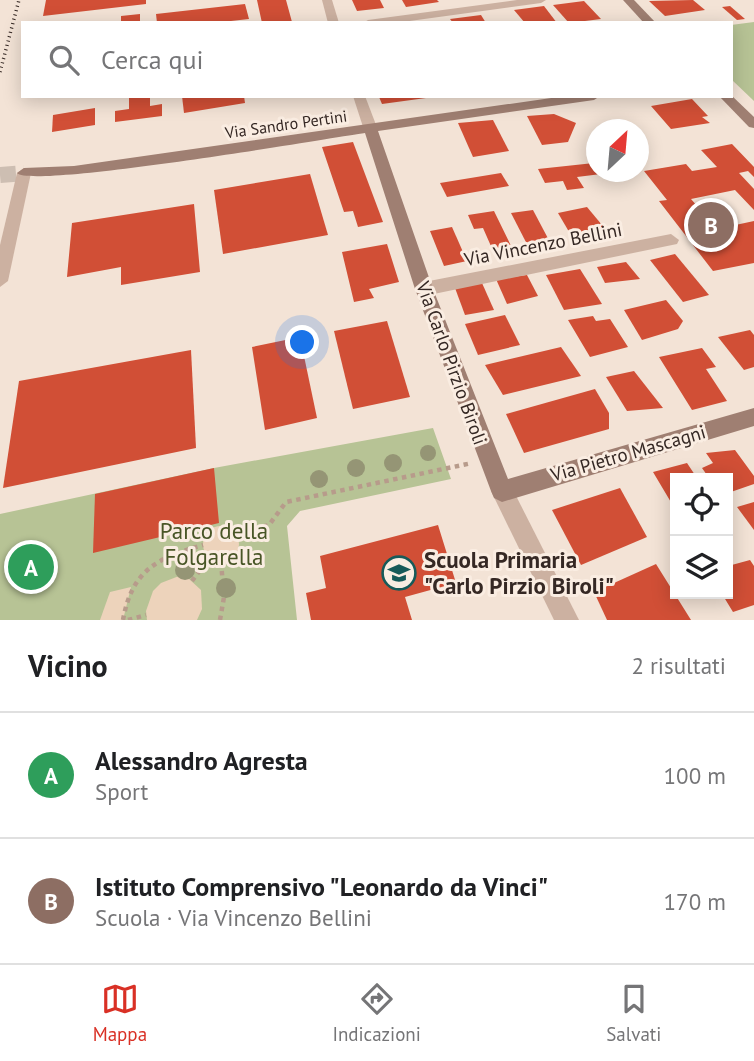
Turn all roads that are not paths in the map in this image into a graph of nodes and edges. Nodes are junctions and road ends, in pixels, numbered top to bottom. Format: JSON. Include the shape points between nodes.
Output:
{"nodes":[{"id":1,"x":327,"y":0,"type":"edge"},
{"id":2,"x":541,"y":0,"type":"edge"},
{"id":3,"x":628,"y":0,"type":"edge"},
{"id":4,"x":333,"y":21,"type":"edge"},
{"id":5,"x":383,"y":21,"type":"edge"},
{"id":6,"x":649,"y":21,"type":"edge"},
{"id":7,"x":360,"y":98,"type":"edge"},
{"id":8,"x":581,"y":98,"type":"edge"},
{"id":9,"x":728,"y":98,"type":"edge"},
{"id":10,"x":754,"y":124,"type":"edge"},
{"id":11,"x":371,"y":130,"type":"junction"},
{"id":12,"x":671,"y":240,"type":"dead end"},
{"id":13,"x":0,"y":281,"type":"edge"},
{"id":14,"x":424,"y":289,"type":"junction"},
{"id":15,"x":754,"y":417,"type":"edge"},
{"id":16,"x":502,"y":491,"type":"junction"},
{"id":17,"x":567,"y":620,"type":"edge"}],
"edges":[{"from":1,"to":4,"type":"street"},
{"from":2,"to":5,"type":"street"},
{"from":3,"to":6,"type":"street"},
{"from":7,"to":11,"type":"street","name":"Via Carlo Pirzio Biroli"},
{"from":8,"to":11,"type":"street","name":"Via Sandro Pertini"},
{"from":9,"to":10,"type":"street"},
{"from":11,"to":13,"type":"street","name":"Via Sandro Pertini","via":[[74,171],[24,173]]},
{"from":11,"to":14,"type":"street","name":"Via Carlo Pirzio Biroli"},
{"from":12,"to":14,"type":"street","name":"Via Vincenzo Bellini"},
{"from":14,"to":16,"type":"street","name":"Via Carlo Pirzio Biroli"},
{"from":15,"to":16,"type":"street","name":"Via Pietro Mascagni"},
{"from":16,"to":17,"type":"street","name":"Via Carlo Pirzio Biroli"}]}
